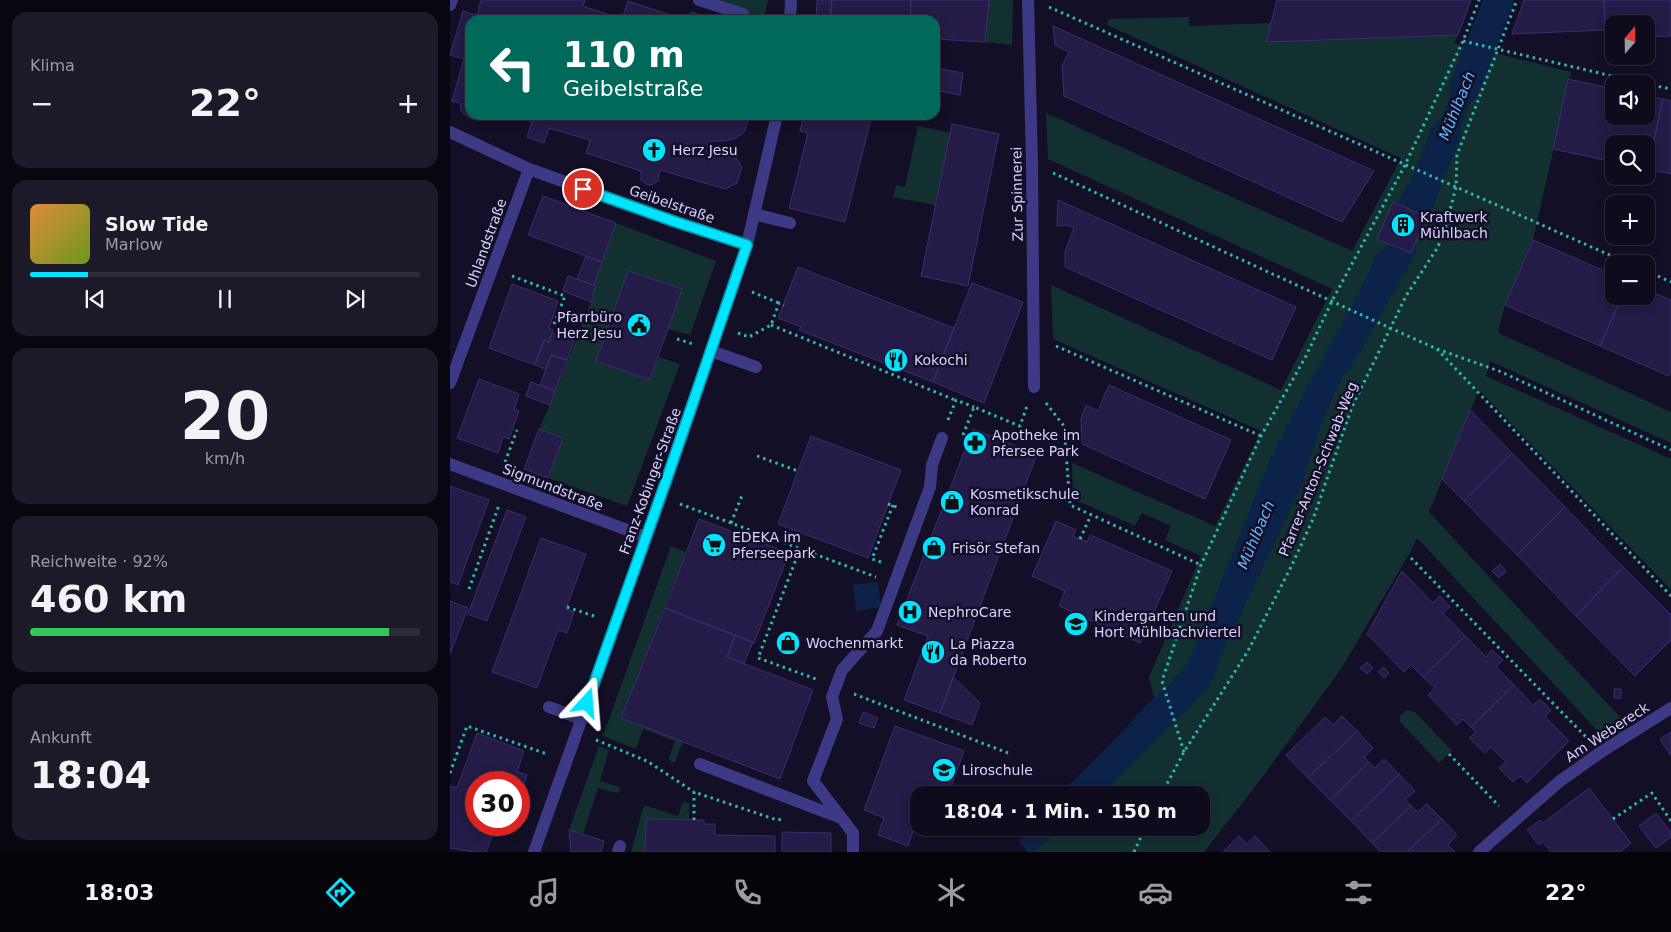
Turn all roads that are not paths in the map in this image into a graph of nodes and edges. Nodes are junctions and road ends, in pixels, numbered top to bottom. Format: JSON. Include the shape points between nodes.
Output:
{"nodes":[{"id":1,"x":452,"y":0,"type":"edge"},
{"id":2,"x":699,"y":0,"type":"edge"},
{"id":3,"x":791,"y":0,"type":"edge"},
{"id":4,"x":1028,"y":0,"type":"edge"},
{"id":5,"x":450,"y":5,"type":"edge"},
{"id":6,"x":743,"y":14,"type":"dead end"},
{"id":7,"x":790,"y":15,"type":"edge"},
{"id":8,"x":776,"y":120,"type":"edge"},
{"id":9,"x":450,"y":132,"type":"edge"},
{"id":10,"x":529,"y":169,"type":"junction"},
{"id":11,"x":754,"y":214,"type":"junction"},
{"id":12,"x":790,"y":224,"type":"dead end"},
{"id":13,"x":747,"y":245,"type":"junction"},
{"id":14,"x":711,"y":351,"type":"junction"},
{"id":15,"x":756,"y":367,"type":"dead end"},
{"id":16,"x":450,"y":383,"type":"edge"},
{"id":17,"x":1034,"y":387,"type":"road end"},
{"id":18,"x":942,"y":438,"type":"road end"},
{"id":19,"x":450,"y":464,"type":"edge"},
{"id":20,"x":646,"y":537,"type":"junction"},
{"id":21,"x":549,"y":707,"type":"dead end"},
{"id":22,"x":1671,"y":708,"type":"edge"},
{"id":23,"x":581,"y":719,"type":"junction"},
{"id":24,"x":700,"y":764,"type":"dead end"},
{"id":25,"x":841,"y":818,"type":"junction"},
{"id":26,"x":534,"y":852,"type":"edge"},
{"id":27,"x":853,"y":852,"type":"edge"},
{"id":28,"x":1479,"y":852,"type":"edge"}],
"edges":[{"from":1,"to":5,"type":"street"},
{"from":2,"to":6,"type":"street"},
{"from":3,"to":7,"type":"street"},
{"from":4,"to":17,"type":"street","name":"Zur Spinnerei"},
{"from":8,"to":11,"type":"street","name":"Franz-Kobinger-Straße"},
{"from":9,"to":10,"type":"street","name":"Geibelstraße"},
{"from":10,"to":13,"type":"street","name":"Geibelstraße"},
{"from":10,"to":16,"type":"street","name":"Uhlandstraße"},
{"from":11,"to":12,"type":"street"},
{"from":11,"to":13,"type":"street","name":"Franz-Kobinger-Straße"},
{"from":13,"to":14,"type":"street","name":"Franz-Kobinger-Straße"},
{"from":14,"to":15,"type":"street"},
{"from":14,"to":20,"type":"street","name":"Franz-Kobinger-Straße"},
{"from":18,"to":25,"type":"street","via":[[932,465],[930,487],[877,631],[842,670],[832,697],[837,719],[813,781]]},
{"from":19,"to":20,"type":"street","name":"Sigmundstraße"},
{"from":20,"to":23,"type":"street","name":"Franz-Kobinger-Straße"},
{"from":21,"to":23,"type":"street"},
{"from":22,"to":28,"type":"street","name":"Am Webereck","via":[[1560,781]]},
{"from":23,"to":26,"type":"street","name":"Franz-Kobinger-Straße"},
{"from":24,"to":25,"type":"street"},
{"from":25,"to":27,"type":"street","via":[[853,833]]}]}
